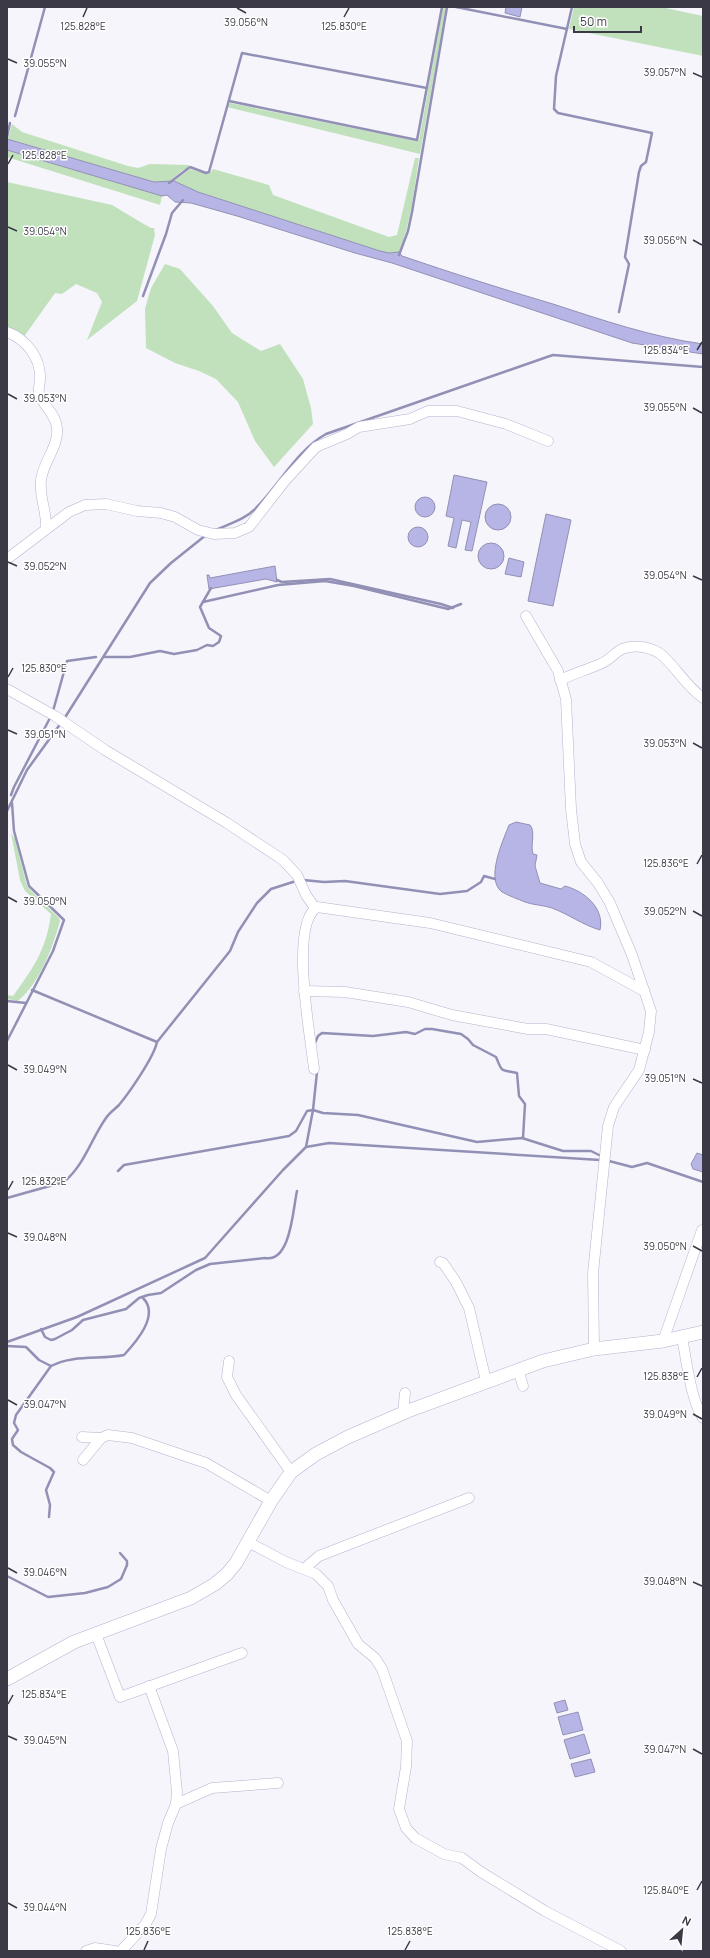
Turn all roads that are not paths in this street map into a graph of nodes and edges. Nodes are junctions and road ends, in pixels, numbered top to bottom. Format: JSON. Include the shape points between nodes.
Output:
{"nodes":[{"id":1,"x":7,"y":332,"type":"edge"},
{"id":2,"x":548,"y":441,"type":"dead end"},
{"id":3,"x":46,"y":528,"type":"junction"},
{"id":4,"x":7,"y":560,"type":"edge"},
{"id":5,"x":526,"y":616,"type":"dead end"},
{"id":6,"x":560,"y":680,"type":"junction"},
{"id":7,"x":7,"y":689,"type":"edge"},
{"id":8,"x":703,"y":698,"type":"edge"},
{"id":9,"x":315,"y":908,"type":"junction"},
{"id":10,"x":304,"y":991,"type":"junction"},
{"id":11,"x":644,"y":991,"type":"junction"},
{"id":12,"x":645,"y":1050,"type":"junction"},
{"id":13,"x":314,"y":1069,"type":"dead end"},
{"id":14,"x":702,"y":1230,"type":"edge"},
{"id":15,"x":440,"y":1262,"type":"dead end"},
{"id":16,"x":703,"y":1332,"type":"edge"},
{"id":17,"x":682,"y":1337,"type":"junction"},
{"id":18,"x":662,"y":1341,"type":"junction"},
{"id":19,"x":594,"y":1349,"type":"junction"},
{"id":20,"x":229,"y":1361,"type":"dead end"},
{"id":21,"x":518,"y":1370,"type":"junction"},
{"id":22,"x":486,"y":1380,"type":"junction"},
{"id":23,"x":523,"y":1386,"type":"dead end"},
{"id":24,"x":405,"y":1393,"type":"dead end"},
{"id":25,"x":403,"y":1413,"type":"junction"},
{"id":26,"x":703,"y":1418,"type":"edge"},
{"id":27,"x":82,"y":1437,"type":"dead end"},
{"id":28,"x":101,"y":1438,"type":"junction"},
{"id":29,"x":83,"y":1460,"type":"dead end"},
{"id":30,"x":291,"y":1472,"type":"junction"},
{"id":31,"x":469,"y":1498,"type":"dead end"},
{"id":32,"x":271,"y":1501,"type":"junction"},
{"id":33,"x":248,"y":1542,"type":"junction"},
{"id":34,"x":305,"y":1568,"type":"junction"},
{"id":35,"x":96,"y":1634,"type":"junction"},
{"id":36,"x":242,"y":1653,"type":"dead end"},
{"id":37,"x":7,"y":1679,"type":"edge"},
{"id":38,"x":149,"y":1686,"type":"junction"},
{"id":39,"x":278,"y":1783,"type":"dead end"},
{"id":40,"x":176,"y":1804,"type":"junction"},
{"id":41,"x":86,"y":1951,"type":"edge"},
{"id":42,"x":115,"y":1951,"type":"edge"},
{"id":43,"x":121,"y":1951,"type":"edge"},
{"id":44,"x":621,"y":1951,"type":"edge"}],
"edges":[{"from":1,"to":3,"type":"street","via":[[23,340],[34,355],[40,370],[39,393],[56,418],[57,439],[48,455],[41,480]]},
{"from":2,"to":3,"type":"street","via":[[506,424],[457,411],[428,411],[410,419],[359,427],[316,448],[284,482],[250,527],[236,533],[214,534],[198,530],[175,517],[161,513],[106,504],[85,505],[69,512]]},
{"from":3,"to":4,"type":"street"},
{"from":5,"to":6,"type":"street","via":[[558,671]]},
{"from":6,"to":8,"type":"street","via":[[611,659],[622,650],[646,648],[662,655]]},
{"from":6,"to":11,"type":"street","via":[[566,699],[575,844],[581,862],[598,883],[610,904]]},
{"from":7,"to":9,"type":"street","via":[[55,716],[105,750],[283,860],[298,875],[306,895]]},
{"from":9,"to":10,"type":"street","via":[[309,918],[303,950]]},
{"from":9,"to":11,"type":"street","via":[[323,906],[430,923],[500,939],[591,962]]},
{"from":10,"to":12,"type":"street","via":[[345,992],[408,1002],[452,1015],[528,1029],[546,1029]]},
{"from":10,"to":13,"type":"street"},
{"from":11,"to":12,"type":"street","via":[[651,1011]]},
{"from":12,"to":19,"type":"street","via":[[639,1070],[614,1107],[608,1126],[593,1273]]},
{"from":14,"to":18,"type":"street"},
{"from":15,"to":22,"type":"street","via":[[466,1301]]},
{"from":16,"to":17,"type":"street"},
{"from":17,"to":18,"type":"street"},
{"from":17,"to":26,"type":"street","via":[[691,1384]]},
{"from":18,"to":19,"type":"street"},
{"from":19,"to":21,"type":"street","via":[[543,1361]]},
{"from":20,"to":30,"type":"street","via":[[227,1377],[236,1395]]},
{"from":21,"to":22,"type":"street"},
{"from":21,"to":23,"type":"street"},
{"from":22,"to":25,"type":"street"},
{"from":24,"to":25,"type":"street"},
{"from":25,"to":30,"type":"street","via":[[348,1437],[316,1454]]},
{"from":27,"to":28,"type":"street"},
{"from":28,"to":29,"type":"street"},
{"from":28,"to":32,"type":"street","via":[[108,1435],[132,1438],[187,1455],[206,1463]]},
{"from":30,"to":32,"type":"street"},
{"from":31,"to":34,"type":"street","via":[[319,1556]]},
{"from":32,"to":33,"type":"street"},
{"from":33,"to":34,"type":"street","via":[[286,1562]]},
{"from":33,"to":35,"type":"street","via":[[227,1574],[215,1584],[191,1598]]},
{"from":34,"to":44,"type":"street","via":[[316,1574],[328,1586],[358,1644],[375,1658],[382,1669],[407,1741],[406,1767],[398,1809],[406,1828],[415,1838],[430,1847],[444,1854],[462,1858],[545,1911]]},
{"from":35,"to":37,"type":"street","via":[[74,1642]]},
{"from":35,"to":38,"type":"street","via":[[120,1697]]},
{"from":36,"to":38,"type":"street"},
{"from":38,"to":40,"type":"street","via":[[173,1751]]},
{"from":39,"to":40,"type":"street","via":[[212,1788]]},
{"from":40,"to":43,"type":"street","via":[[161,1849],[151,1914],[146,1925]]},
{"from":41,"to":42,"type":"street","via":[[95,1948]]}]}
